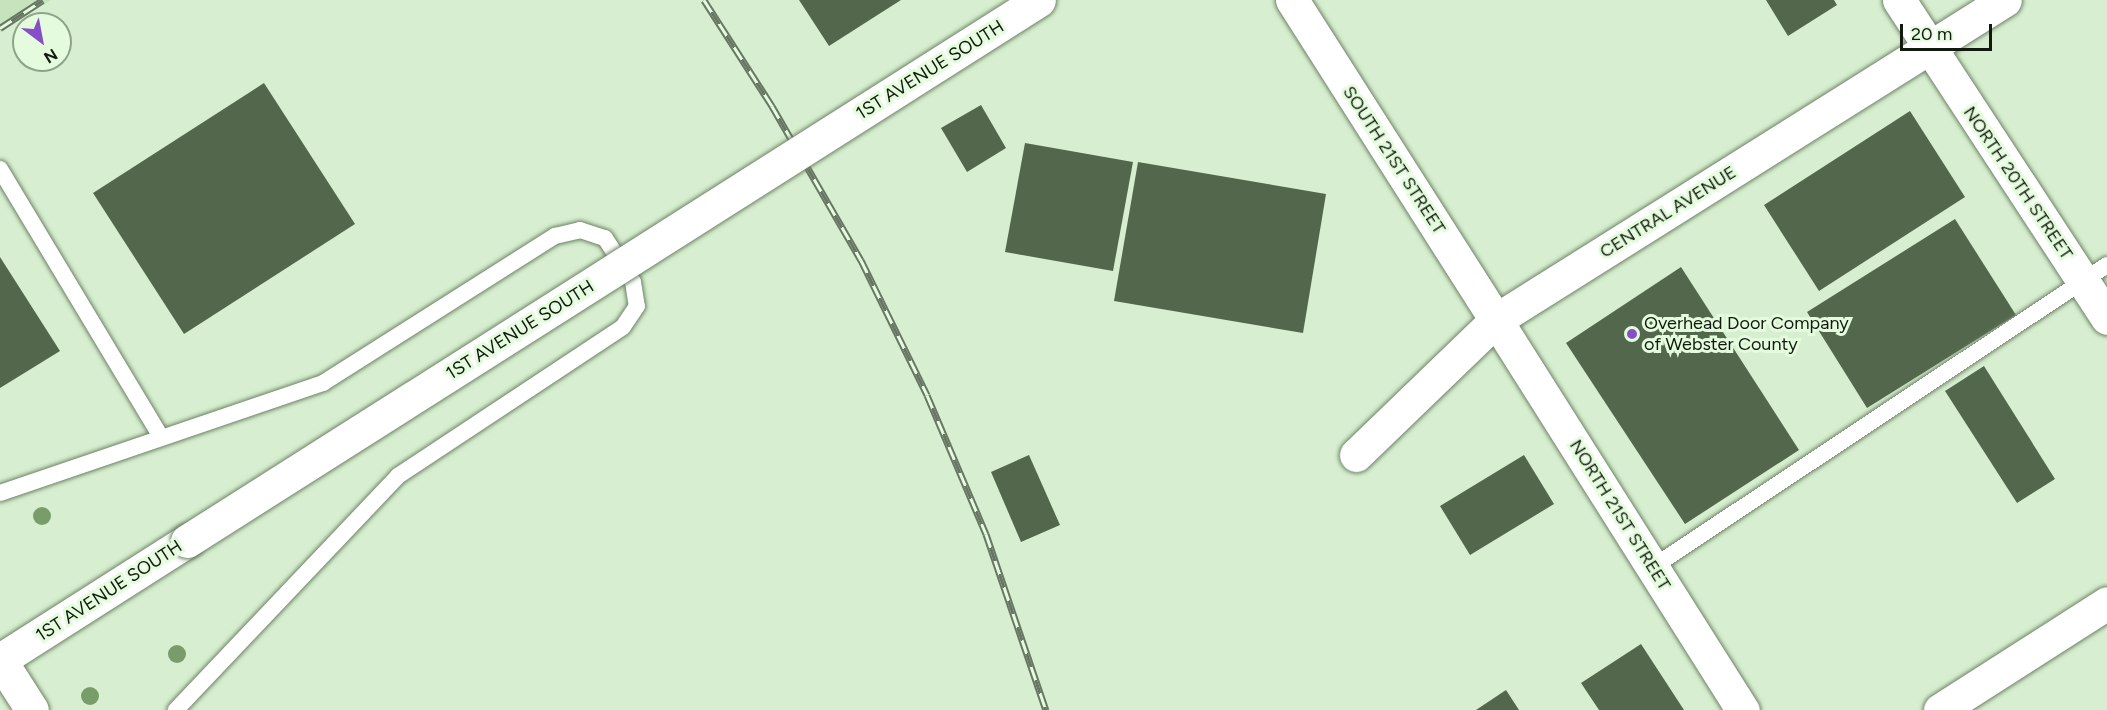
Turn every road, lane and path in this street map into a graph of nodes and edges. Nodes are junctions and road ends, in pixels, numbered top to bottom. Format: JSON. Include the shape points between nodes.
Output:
{"nodes":[{"id":1,"x":1040,"y":0,"type":"edge"},
{"id":2,"x":1292,"y":0,"type":"edge"},
{"id":3,"x":1899,"y":0,"type":"edge"},
{"id":4,"x":2005,"y":0,"type":"edge"},
{"id":5,"x":1929,"y":48,"type":"junction"},
{"id":6,"x":0,"y":169,"type":"edge"},
{"id":7,"x":2095,"y":272,"type":"edge"},
{"id":8,"x":2107,"y":318,"type":"edge"},
{"id":9,"x":1496,"y":320,"type":"junction"},
{"id":10,"x":161,"y":437,"type":"junction"},
{"id":11,"x":1356,"y":455,"type":"dead end"},
{"id":12,"x":0,"y":493,"type":"edge"},
{"id":13,"x":1653,"y":567,"type":"junction"},
{"id":14,"x":2107,"y":603,"type":"edge"},
{"id":15,"x":0,"y":660,"type":"edge"},
{"id":16,"x":32,"y":710,"type":"edge"},
{"id":17,"x":176,"y":710,"type":"edge"},
{"id":18,"x":1743,"y":710,"type":"edge"},
{"id":19,"x":1940,"y":710,"type":"edge"}],
"edges":[{"from":1,"to":15,"type":"main road","name":"1ST AVENUE SOUTH","bridge":true},
{"from":2,"to":9,"type":"main road","name":"SOUTH 21ST STREET"},
{"from":3,"to":5,"type":"main road","name":"NORTH 20TH STREET"},
{"from":4,"to":5,"type":"main road","name":"CENTRAL AVENUE"},
{"from":5,"to":7,"type":"main road","name":"NORTH 20TH STREET"},
{"from":5,"to":9,"type":"main road","name":"CENTRAL AVENUE"},
{"from":6,"to":10,"type":"lane"},
{"from":7,"to":8,"type":"main road","name":"NORTH 20TH STREET"},
{"from":7,"to":13,"type":"lane"},
{"from":9,"to":11,"type":"main road","name":"CENTRAL AVENUE"},
{"from":9,"to":13,"type":"main road","name":"NORTH 21ST STREET"},
{"from":10,"to":12,"type":"lane"},
{"from":10,"to":17,"type":"lane","via":[[323,383],[555,236],[580,230],[605,238],[633,282],[637,306],[623,327],[398,476]]},
{"from":13,"to":18,"type":"main road","name":"NORTH 21ST STREET"},
{"from":14,"to":19,"type":"main road"},
{"from":15,"to":16,"type":"main road"}]}
